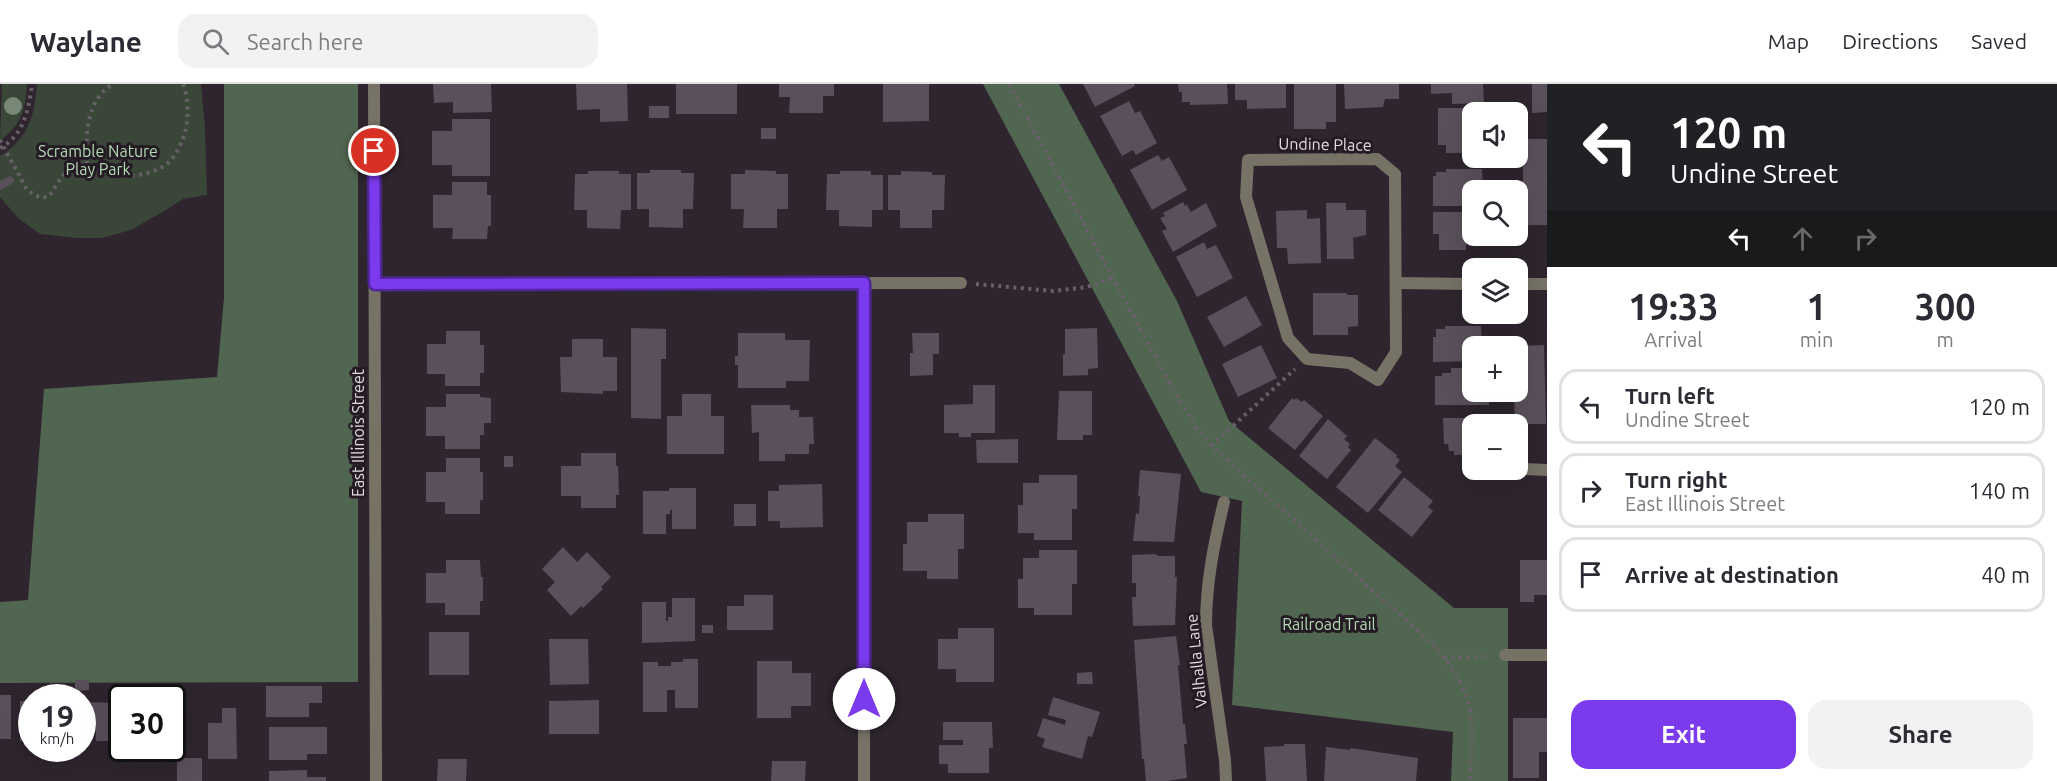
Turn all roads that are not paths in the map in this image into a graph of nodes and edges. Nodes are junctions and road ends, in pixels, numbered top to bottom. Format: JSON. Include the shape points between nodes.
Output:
{"nodes":[{"id":1,"x":374,"y":84,"type":"edge"},
{"id":2,"x":864,"y":283,"type":"junction"},
{"id":3,"x":961,"y":283,"type":"road end"},
{"id":4,"x":1396,"y":283,"type":"junction"},
{"id":5,"x":375,"y":284,"type":"junction"},
{"id":6,"x":1462,"y":284,"type":"edge"},
{"id":7,"x":1528,"y":284,"type":"edge"},
{"id":8,"x":1547,"y":284,"type":"edge"},
{"id":9,"x":1528,"y":470,"type":"edge"},
{"id":10,"x":1547,"y":470,"type":"edge"},
{"id":11,"x":1224,"y":502,"type":"dead end"},
{"id":12,"x":1505,"y":655,"type":"road end"},
{"id":13,"x":1547,"y":655,"type":"edge"},
{"id":14,"x":376,"y":781,"type":"edge"},
{"id":15,"x":864,"y":781,"type":"edge"},
{"id":16,"x":1226,"y":781,"type":"edge"}],
"edges":[{"from":1,"to":5,"type":"street","name":"East Illinois Street"},
{"from":2,"to":3,"type":"street"},
{"from":2,"to":5,"type":"street"},
{"from":2,"to":15,"type":"street"},
{"from":4,"to":4,"type":"street","name":"Undine Place","via":[[1396,352],[1378,380],[1350,363],[1307,358],[1288,338],[1246,197],[1248,160],[1377,159],[1395,174]]},
{"from":4,"to":6,"type":"street"},
{"from":5,"to":14,"type":"street","name":"East Illinois Street"},
{"from":7,"to":8,"type":"street"},
{"from":9,"to":10,"type":"street"},
{"from":11,"to":16,"type":"street","name":"Valhalla Lane","via":[[1212,556],[1206,625]]},
{"from":12,"to":13,"type":"street"}]}
